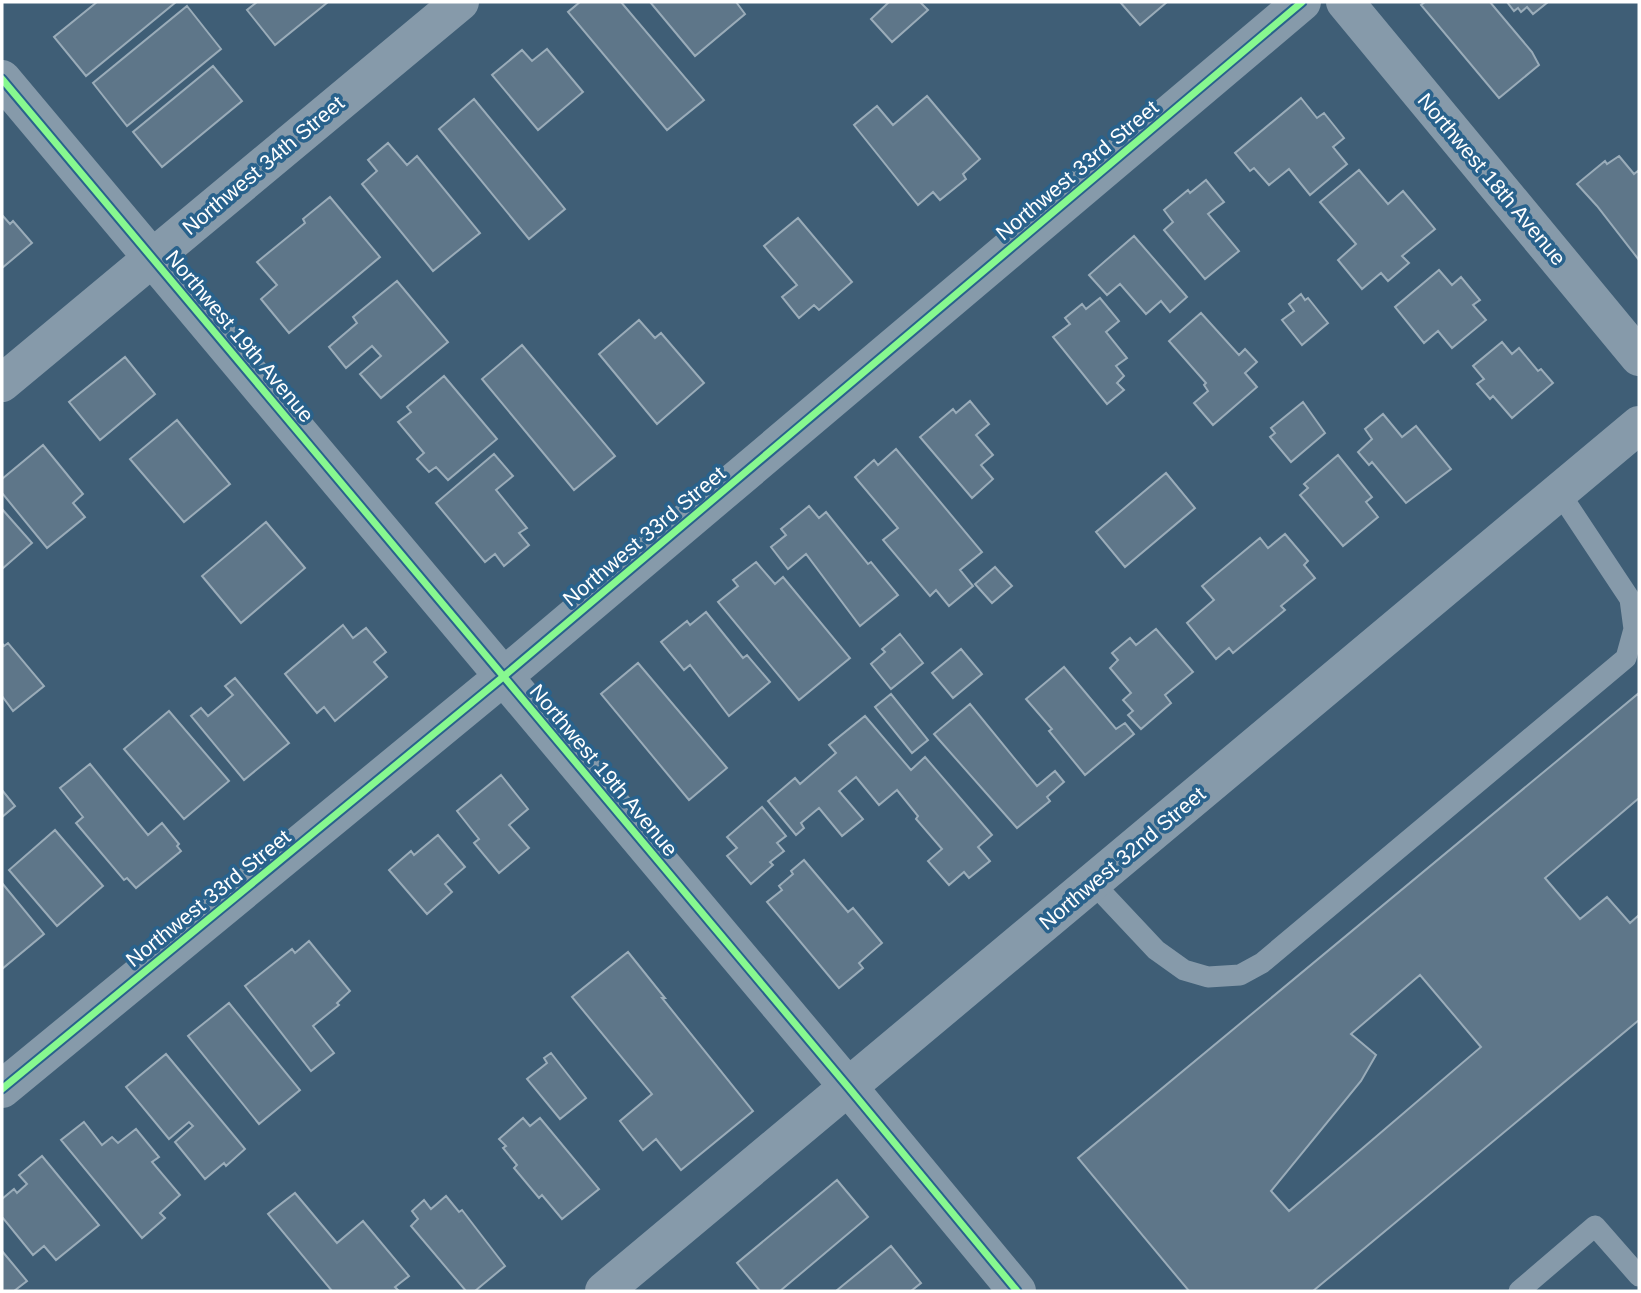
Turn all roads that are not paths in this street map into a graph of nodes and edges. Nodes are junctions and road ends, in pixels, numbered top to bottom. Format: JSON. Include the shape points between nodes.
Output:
{"nodes":[{"id":1,"x":460,"y":2,"type":"edge"},
{"id":2,"x":1302,"y":2,"type":"edge"},
{"id":3,"x":1345,"y":2,"type":"edge"},
{"id":4,"x":2,"y":79,"type":"edge"},
{"id":5,"x":151,"y":257,"type":"junction"},
{"id":6,"x":1639,"y":357,"type":"edge"},
{"id":7,"x":2,"y":383,"type":"edge"},
{"id":8,"x":1639,"y":425,"type":"edge"},
{"id":9,"x":1559,"y":492,"type":"junction"},
{"id":10,"x":503,"y":677,"type":"junction"},
{"id":11,"x":1093,"y":883,"type":"junction"},
{"id":12,"x":849,"y":1087,"type":"junction"},
{"id":13,"x":2,"y":1089,"type":"edge"},
{"id":14,"x":1639,"y":1276,"type":"edge"},
{"id":15,"x":604,"y":1291,"type":"edge"},
{"id":16,"x":1017,"y":1291,"type":"edge"},
{"id":17,"x":1518,"y":1291,"type":"edge"}],
"edges":[{"from":1,"to":5,"type":"street","name":"Northwest 34th Street"},
{"from":2,"to":10,"type":"street","name":"Northwest 33rd Street"},
{"from":3,"to":6,"type":"street","name":"Northwest 18th Avenue"},
{"from":4,"to":5,"type":"street","name":"Northwest 19th Avenue"},
{"from":5,"to":7,"type":"street","name":"Northwest 34th Street"},
{"from":5,"to":10,"type":"street","name":"Northwest 19th Avenue"},
{"from":8,"to":9,"type":"street","name":"Northwest 32nd Street"},
{"from":9,"to":11,"type":"street","name":"Northwest 32nd Street"},
{"from":9,"to":11,"type":"lane","via":[[1630,599],[1634,629],[1626,658],[1262,962],[1240,975],[1208,977],[1184,970],[1156,950]]},
{"from":10,"to":12,"type":"street","name":"Northwest 19th Avenue"},
{"from":10,"to":13,"type":"street","name":"Northwest 33rd Street"},
{"from":11,"to":12,"type":"street","name":"Northwest 32nd Street"},
{"from":12,"to":15,"type":"street","name":"Northwest 32nd Street"},
{"from":12,"to":16,"type":"street","name":"Northwest 19th Avenue"},
{"from":14,"to":17,"type":"lane","via":[[1595,1226]]}]}
